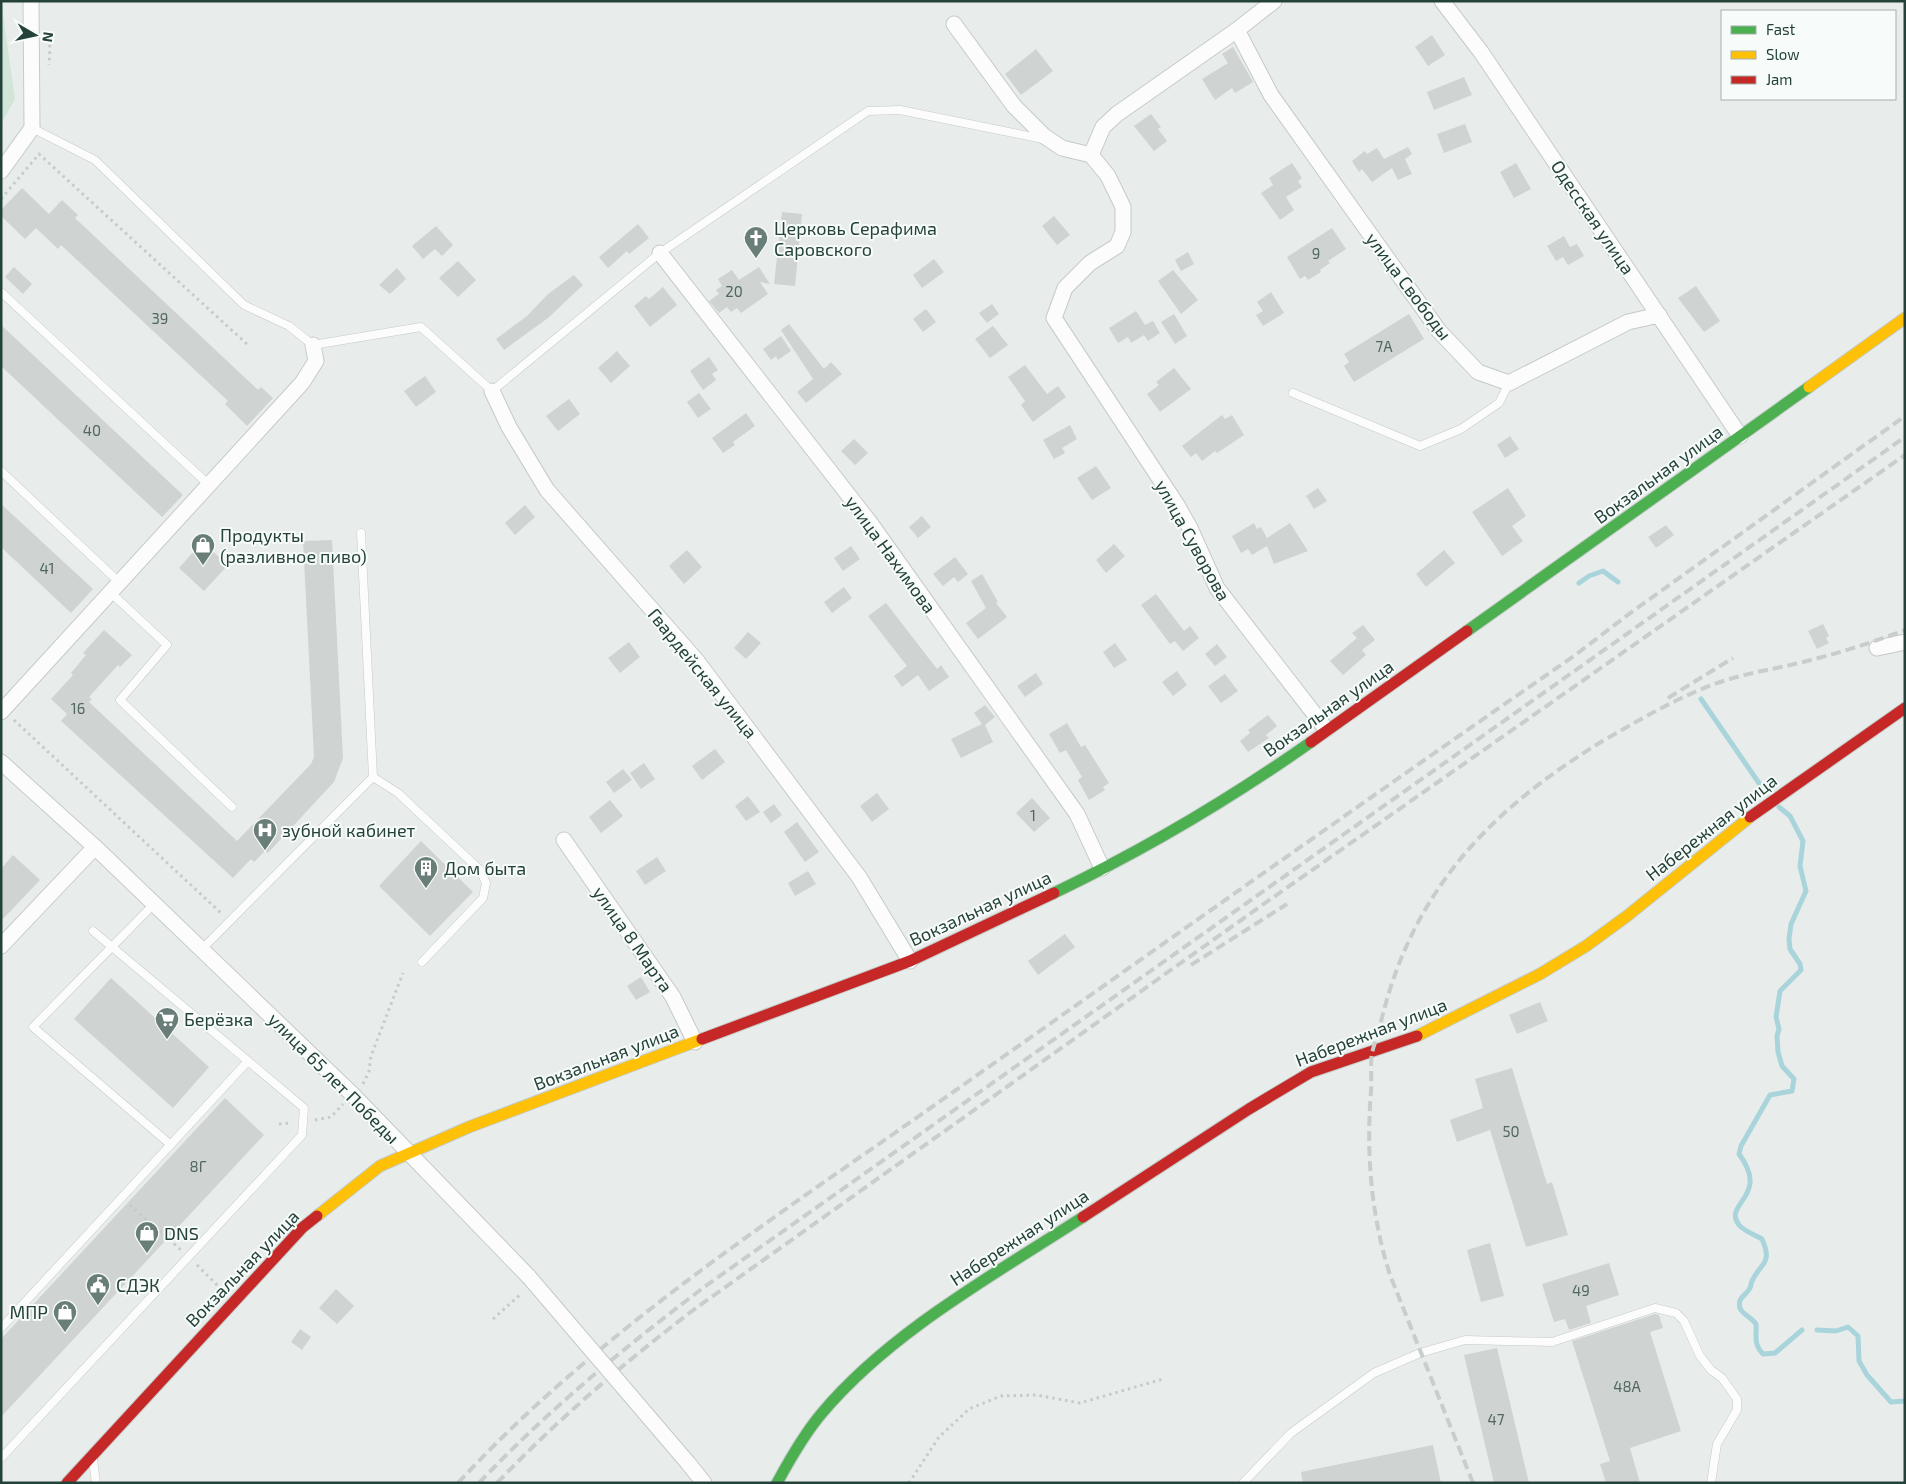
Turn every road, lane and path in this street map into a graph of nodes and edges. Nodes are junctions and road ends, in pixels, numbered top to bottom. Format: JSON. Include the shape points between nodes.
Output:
{"nodes":[{"id":1,"x":31,"y":1,"type":"edge"},
{"id":2,"x":1274,"y":1,"type":"edge"},
{"id":3,"x":1442,"y":1,"type":"edge"},
{"id":4,"x":954,"y":24,"type":"dead end"},
{"id":5,"x":1237,"y":30,"type":"junction"},
{"id":6,"x":32,"y":128,"type":"junction"},
{"id":7,"x":1051,"y":140,"type":"junction"},
{"id":8,"x":1090,"y":155,"type":"junction"},
{"id":9,"x":1,"y":171,"type":"edge"},
{"id":10,"x":1,"y":199,"type":"edge"},
{"id":11,"x":660,"y":253,"type":"junction"},
{"id":12,"x":1,"y":292,"type":"edge"},
{"id":13,"x":1659,"y":315,"type":"junction"},
{"id":14,"x":1905,"y":318,"type":"edge"},
{"id":15,"x":248,"y":345,"type":"dead end"},
{"id":16,"x":313,"y":345,"type":"junction"},
{"id":17,"x":1510,"y":383,"type":"junction"},
{"id":18,"x":492,"y":391,"type":"junction"},
{"id":19,"x":1294,"y":393,"type":"dead end"},
{"id":20,"x":1740,"y":436,"type":"junction"},
{"id":21,"x":1,"y":471,"type":"edge"},
{"id":22,"x":208,"y":484,"type":"junction"},
{"id":23,"x":361,"y":533,"type":"dead end"},
{"id":24,"x":114,"y":587,"type":"junction"},
{"id":25,"x":1905,"y":642,"type":"edge"},
{"id":26,"x":1877,"y":648,"type":"dead end"},
{"id":27,"x":1905,"y":708,"type":"edge"},
{"id":28,"x":2,"y":711,"type":"edge"},
{"id":29,"x":1326,"y":729,"type":"junction"},
{"id":30,"x":1,"y":762,"type":"edge"},
{"id":31,"x":372,"y":777,"type":"junction"},
{"id":32,"x":232,"y":807,"type":"dead end"},
{"id":33,"x":564,"y":840,"type":"dead end"},
{"id":34,"x":95,"y":847,"type":"junction"},
{"id":35,"x":1102,"y":868,"type":"junction"},
{"id":36,"x":154,"y":904,"type":"junction"},
{"id":37,"x":230,"y":921,"type":"junction"},
{"id":38,"x":93,"y":931,"type":"dead end"},
{"id":39,"x":1,"y":946,"type":"edge"},
{"id":40,"x":112,"y":947,"type":"junction"},
{"id":41,"x":202,"y":949,"type":"junction"},
{"id":42,"x":910,"y":961,"type":"junction"},
{"id":43,"x":422,"y":962,"type":"dead end"},
{"id":44,"x":403,"y":973,"type":"dead end"},
{"id":45,"x":696,"y":1042,"type":"junction"},
{"id":46,"x":248,"y":1061,"type":"junction"},
{"id":47,"x":353,"y":1095,"type":"junction"},
{"id":48,"x":304,"y":1122,"type":"junction"},
{"id":49,"x":279,"y":1124,"type":"dead end"},
{"id":50,"x":171,"y":1145,"type":"junction"},
{"id":51,"x":409,"y":1153,"type":"junction"},
{"id":52,"x":122,"y":1198,"type":"junction"},
{"id":53,"x":189,"y":1257,"type":"junction"},
{"id":54,"x":527,"y":1284,"type":"junction"},
{"id":55,"x":218,"y":1286,"type":"dead end"},
{"id":56,"x":493,"y":1319,"type":"dead end"},
{"id":57,"x":1,"y":1328,"type":"edge"},
{"id":58,"x":1163,"y":1379,"type":"dead end"},
{"id":59,"x":92,"y":1455,"type":"junction"},
{"id":60,"x":1,"y":1458,"type":"edge"},
{"id":61,"x":67,"y":1483,"type":"edge"},
{"id":62,"x":96,"y":1483,"type":"edge"},
{"id":63,"x":704,"y":1483,"type":"edge"},
{"id":64,"x":777,"y":1483,"type":"edge"},
{"id":65,"x":909,"y":1483,"type":"edge"},
{"id":66,"x":1243,"y":1483,"type":"edge"},
{"id":67,"x":1711,"y":1483,"type":"edge"}],
"edges":[{"from":1,"to":6,"type":"street"},
{"from":2,"to":5,"type":"street"},
{"from":3,"to":13,"type":"street","name":"Одесская улица","via":[[1481,52]]},
{"from":4,"to":7,"type":"street","via":[[1014,106]]},
{"from":5,"to":8,"type":"street","via":[[1117,114],[1103,127]]},
{"from":5,"to":17,"type":"street","name":"улица Свободы","via":[[1271,95],[1439,331],[1478,372]]},
{"from":6,"to":9,"type":"street"},
{"from":6,"to":16,"type":"lane","via":[[95,160],[244,305],[288,326]]},
{"from":7,"to":8,"type":"street","via":[[1062,148]]},
{"from":7,"to":11,"type":"lane","via":[[900,110],[868,112]]},
{"from":8,"to":29,"type":"street","name":"улица Суворова","via":[[1108,176],[1123,207],[1123,232],[1117,246],[1090,263],[1065,288],[1054,318],[1177,505],[1217,588]]},
{"from":10,"to":15,"type":"path","via":[[39,154]]},
{"from":11,"to":18,"type":"lane"},
{"from":11,"to":35,"type":"street","name":"улица Нахимова","via":[[871,524],[1077,814]]},
{"from":12,"to":22,"type":"lane"},
{"from":13,"to":17,"type":"street","via":[[1628,322]]},
{"from":13,"to":20,"type":"street","name":"Одесская улица"},
{"from":14,"to":20,"type":"main road","name":"Вокзальная улица"},
{"from":16,"to":18,"type":"lane","via":[[421,327]]},
{"from":16,"to":22,"type":"street","via":[[316,361],[302,384]]},
{"from":17,"to":19,"type":"lane","via":[[1499,403],[1461,429],[1420,446]]},
{"from":18,"to":42,"type":"street","name":"Гвардейская улица","via":[[509,427],[547,490],[697,661],[859,877]]},
{"from":20,"to":29,"type":"main road","name":"Вокзальная улица"},
{"from":21,"to":24,"type":"lane"},
{"from":22,"to":24,"type":"street"},
{"from":23,"to":31,"type":"lane"},
{"from":24,"to":28,"type":"street"},
{"from":24,"to":32,"type":"lane","via":[[167,645],[120,700]]},
{"from":25,"to":26,"type":"street"},
{"from":27,"to":64,"type":"main road","name":"Набережная улица","via":[[1757,811],[1586,946],[1540,974],[1422,1034],[1311,1072],[1240,1114],[941,1309],[866,1368],[822,1412]]},
{"from":28,"to":37,"type":"path"},
{"from":29,"to":35,"type":"main road","name":"Вокзальная улица","via":[[1245,788]]},
{"from":30,"to":34,"type":"street","name":"улица 65 лет Победы"},
{"from":31,"to":37,"type":"lane"},
{"from":31,"to":43,"type":"lane","via":[[398,793],[480,870],[486,883],[483,898]]},
{"from":33,"to":45,"type":"street","name":"улица 8 Марта","via":[[673,997]]},
{"from":34,"to":36,"type":"street","name":"улица 65 лет Победы"},
{"from":34,"to":39,"type":"street"},
{"from":35,"to":42,"type":"main road","name":"Вокзальная улица"},
{"from":36,"to":40,"type":"lane"},
{"from":36,"to":41,"type":"street","name":"улица 65 лет Победы"},
{"from":37,"to":41,"type":"lane"},
{"from":38,"to":40,"type":"lane"},
{"from":40,"to":46,"type":"lane"},
{"from":40,"to":50,"type":"lane","via":[[33,1027]]},
{"from":41,"to":47,"type":"street","name":"улица 65 лет Победы"},
{"from":42,"to":45,"type":"main road","name":"Вокзальная улица"},
{"from":44,"to":47,"type":"path","via":[[364,1083]]},
{"from":45,"to":51,"type":"main road","name":"Вокзальная улица","via":[[469,1127]]},
{"from":46,"to":48,"type":"lane","via":[[304,1108]]},
{"from":46,"to":50,"type":"lane"},
{"from":47,"to":48,"type":"path","via":[[330,1117]]},
{"from":47,"to":51,"type":"street","name":"улица 65 лет Победы"},
{"from":48,"to":49,"type":"path"},
{"from":48,"to":53,"type":"lane","via":[[302,1136]]},
{"from":50,"to":52,"type":"lane"},
{"from":51,"to":54,"type":"street","name":"улица 65 лет Победы"},
{"from":51,"to":59,"type":"main road","name":"Вокзальная улица","via":[[380,1166],[302,1228]]},
{"from":52,"to":53,"type":"path"},
{"from":52,"to":57,"type":"lane"},
{"from":53,"to":55,"type":"path"},
{"from":53,"to":60,"type":"lane"},
{"from":54,"to":56,"type":"path"},
{"from":54,"to":63,"type":"street","name":"улица 65 лет Победы","bridge":true},
{"from":58,"to":65,"type":"path","via":[[1080,1403],[1036,1395],[1001,1396],[969,1408],[939,1437]]},
{"from":59,"to":61,"type":"main road","name":"Вокзальная улица"},
{"from":59,"to":62,"type":"lane"},
{"from":66,"to":67,"type":"lane","via":[[1291,1433],[1374,1373],[1420,1353],[1465,1340],[1552,1342],[1655,1308],[1676,1313],[1684,1321],[1700,1356],[1737,1399],[1737,1410],[1717,1444]]}]}
